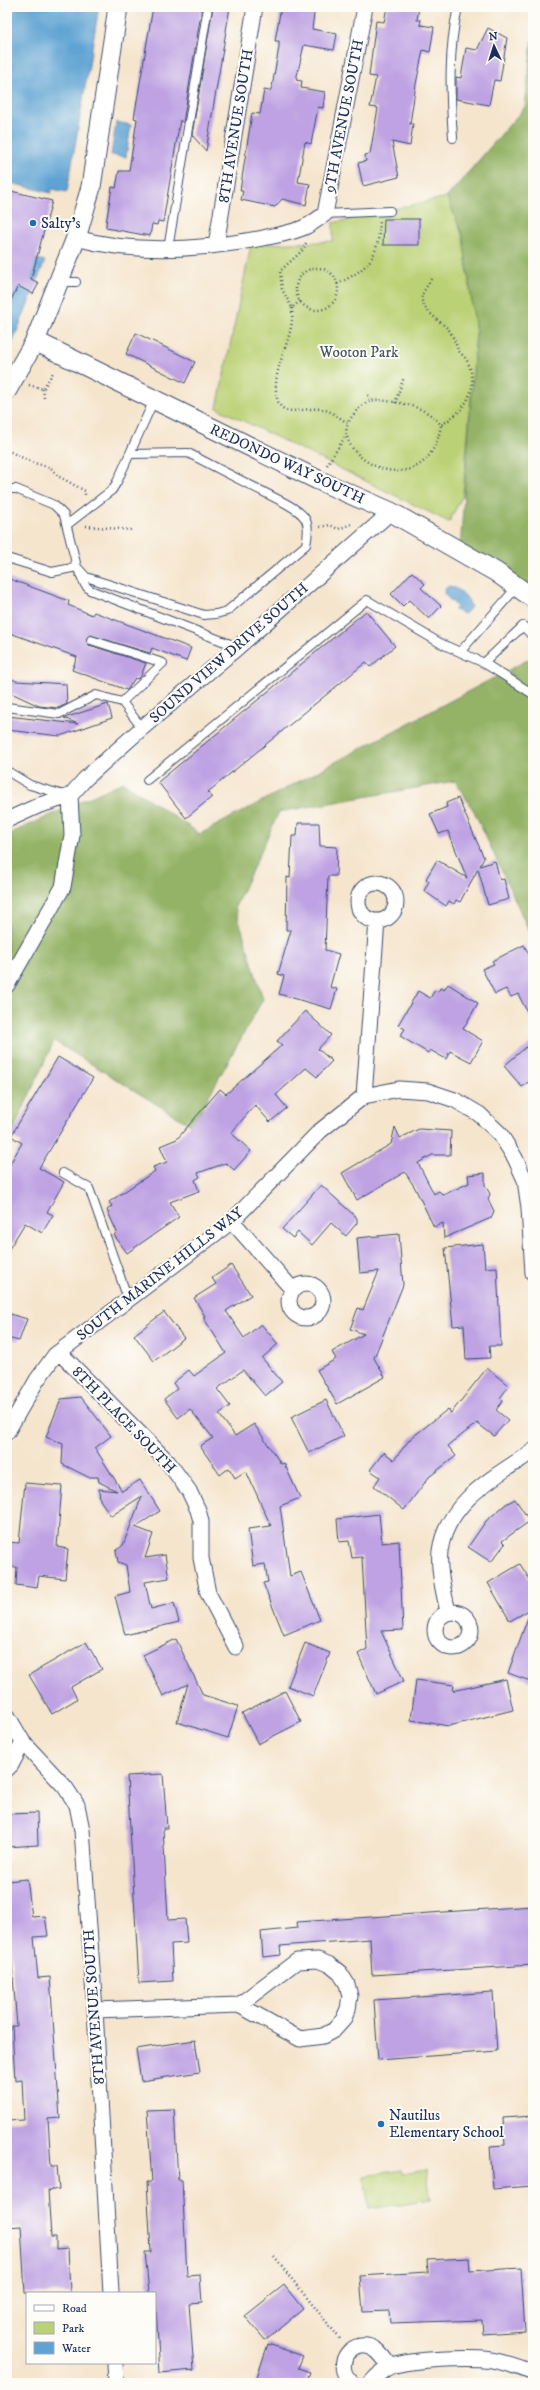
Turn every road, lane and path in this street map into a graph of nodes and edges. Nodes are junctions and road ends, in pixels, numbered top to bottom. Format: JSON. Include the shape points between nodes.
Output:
{"nodes":[{"id":1,"x":118,"y":7,"type":"edge"},
{"id":2,"x":208,"y":7,"type":"edge"},
{"id":3,"x":255,"y":7,"type":"edge"},
{"id":4,"x":365,"y":7,"type":"edge"},
{"id":5,"x":458,"y":7,"type":"edge"},
{"id":6,"x":453,"y":138,"type":"dead end"},
{"id":7,"x":390,"y":211,"type":"dead end"},
{"id":8,"x":380,"y":212,"type":"junction"},
{"id":9,"x":316,"y":220,"type":"junction"},
{"id":10,"x":76,"y":238,"type":"junction"},
{"id":11,"x":216,"y":245,"type":"junction"},
{"id":12,"x":168,"y":249,"type":"junction"},
{"id":13,"x":431,"y":279,"type":"dead end"},
{"id":14,"x":337,"y":284,"type":"junction"},
{"id":15,"x":300,"y":301,"type":"junction"},
{"id":16,"x":292,"y":308,"type":"junction"},
{"id":17,"x":34,"y":340,"type":"junction"},
{"id":18,"x":54,"y":371,"type":"dead end"},
{"id":19,"x":404,"y":377,"type":"dead end"},
{"id":20,"x":25,"y":383,"type":"dead end"},
{"id":21,"x":43,"y":389,"type":"junction"},
{"id":22,"x":7,"y":390,"type":"edge"},
{"id":23,"x":368,"y":395,"type":"dead end"},
{"id":24,"x":44,"y":398,"type":"dead end"},
{"id":25,"x":154,"y":400,"type":"junction"},
{"id":26,"x":370,"y":400,"type":"junction"},
{"id":27,"x":395,"y":402,"type":"junction"},
{"id":28,"x":348,"y":423,"type":"junction"},
{"id":29,"x":441,"y":425,"type":"junction"},
{"id":30,"x":346,"y":437,"type":"junction"},
{"id":31,"x":7,"y":450,"type":"edge"},
{"id":32,"x":130,"y":454,"type":"junction"},
{"id":33,"x":318,"y":480,"type":"junction"},
{"id":34,"x":7,"y":489,"type":"edge"},
{"id":35,"x":86,"y":510,"type":"junction"},
{"id":36,"x":391,"y":512,"type":"junction"},
{"id":37,"x":356,"y":522,"type":"dead end"},
{"id":38,"x":68,"y":524,"type":"junction"},
{"id":39,"x":132,"y":530,"type":"dead end"},
{"id":40,"x":309,"y":532,"type":"junction"},
{"id":41,"x":7,"y":558,"type":"edge"},
{"id":42,"x":78,"y":567,"type":"junction"},
{"id":43,"x":518,"y":587,"type":"junction"},
{"id":44,"x":533,"y":598,"type":"edge"},
{"id":45,"x":533,"y":638,"type":"edge"},
{"id":46,"x":92,"y":640,"type":"dead end"},
{"id":47,"x":238,"y":647,"type":"junction"},
{"id":48,"x":460,"y":652,"type":"junction"},
{"id":49,"x":484,"y":663,"type":"junction"},
{"id":50,"x":533,"y":694,"type":"edge"},
{"id":51,"x":122,"y":702,"type":"junction"},
{"id":52,"x":7,"y":707,"type":"edge"},
{"id":53,"x":142,"y":728,"type":"junction"},
{"id":54,"x":7,"y":771,"type":"edge"},
{"id":55,"x":147,"y":780,"type":"dead end"},
{"id":56,"x":70,"y":796,"type":"junction"},
{"id":57,"x":7,"y":820,"type":"edge"},
{"id":58,"x":377,"y":921,"type":"dead end"},
{"id":59,"x":7,"y":985,"type":"edge"},
{"id":60,"x":364,"y":1096,"type":"junction"},
{"id":61,"x":63,"y":1173,"type":"dead end"},
{"id":62,"x":232,"y":1221,"type":"junction"},
{"id":63,"x":533,"y":1273,"type":"edge"},
{"id":64,"x":293,"y":1290,"type":"dead end"},
{"id":65,"x":128,"y":1299,"type":"junction"},
{"id":66,"x":59,"y":1352,"type":"junction"},
{"id":67,"x":7,"y":1432,"type":"edge"},
{"id":68,"x":533,"y":1451,"type":"edge"},
{"id":69,"x":448,"y":1612,"type":"dead end"},
{"id":70,"x":236,"y":1647,"type":"dead end"},
{"id":71,"x":7,"y":1715,"type":"edge"},
{"id":72,"x":23,"y":1742,"type":"junction"},
{"id":73,"x":7,"y":1769,"type":"edge"},
{"id":74,"x":239,"y":2004,"type":"junction"},
{"id":75,"x":95,"y":2010,"type":"junction"},
{"id":76,"x":274,"y":2256,"type":"dead end"},
{"id":77,"x":111,"y":2292,"type":"edge"},
{"id":78,"x":350,"y":2351,"type":"junction"},
{"id":79,"x":115,"y":2364,"type":"edge"},
{"id":80,"x":390,"y":2366,"type":"junction"},
{"id":81,"x":533,"y":2373,"type":"edge"},
{"id":82,"x":372,"y":2381,"type":"edge"},
{"id":83,"x":116,"y":2383,"type":"edge"},
{"id":84,"x":352,"y":2383,"type":"edge"}],
"edges":[{"from":1,"to":10,"type":"street","via":[[91,187]]},
{"from":2,"to":12,"type":"lane"},
{"from":3,"to":11,"type":"street","name":"8TH AVENUE SOUTH"},
{"from":4,"to":9,"type":"street","name":"9TH AVENUE SOUTH"},
{"from":5,"to":6,"type":"lane","via":[[452,36],[449,73]]},
{"from":7,"to":8,"type":"lane"},
{"from":8,"to":9,"type":"lane"},
{"from":8,"to":14,"type":"path","via":[[379,243],[373,258],[358,274]]},
{"from":9,"to":11,"type":"street","via":[[278,235]]},
{"from":9,"to":16,"type":"path","via":[[306,246],[280,271],[282,289]]},
{"from":10,"to":12,"type":"street","via":[[112,246]]},
{"from":10,"to":17,"type":"street","via":[[68,282]]},
{"from":11,"to":12,"type":"street"},
{"from":13,"to":29,"type":"path","via":[[422,296],[422,302],[448,329],[466,359],[472,378],[468,400],[463,408],[456,416]]},
{"from":14,"to":15,"type":"path","via":[[335,300],[322,309],[314,310]]},
{"from":14,"to":15,"type":"path","via":[[328,271],[312,268],[298,278],[296,294]]},
{"from":15,"to":16,"type":"path"},
{"from":16,"to":28,"type":"path","via":[[293,320],[275,385],[278,403],[290,411],[323,409]]},
{"from":17,"to":22,"type":"street"},
{"from":17,"to":25,"type":"street","name":"REDONDO WAY SOUTH"},
{"from":18,"to":21,"type":"path"},
{"from":19,"to":27,"type":"path"},
{"from":20,"to":21,"type":"path"},
{"from":21,"to":24,"type":"path"},
{"from":23,"to":26,"type":"path"},
{"from":25,"to":32,"type":"lane"},
{"from":25,"to":33,"type":"street","name":"REDONDO WAY SOUTH"},
{"from":26,"to":27,"type":"path"},
{"from":26,"to":28,"type":"path","via":[[355,411]]},
{"from":27,"to":29,"type":"path","via":[[432,414]]},
{"from":28,"to":30,"type":"path"},
{"from":29,"to":30,"type":"path","via":[[432,454],[422,465],[405,472],[382,468],[360,457],[350,447]]},
{"from":30,"to":33,"type":"path"},
{"from":31,"to":35,"type":"path","via":[[31,462],[51,468],[58,476],[85,490]]},
{"from":32,"to":35,"type":"lane","via":[[112,490]]},
{"from":32,"to":40,"type":"lane","via":[[188,453],[297,510],[306,518]]},
{"from":33,"to":36,"type":"street","name":"REDONDO WAY SOUTH"},
{"from":34,"to":38,"type":"lane","via":[[16,489],[54,505],[64,515]]},
{"from":35,"to":38,"type":"lane"},
{"from":35,"to":39,"type":"path","via":[[86,526]]},
{"from":36,"to":43,"type":"street","name":"REDONDO WAY SOUTH"},
{"from":36,"to":47,"type":"street","name":"SOUND VIEW DRIVE SOUTH"},
{"from":37,"to":40,"type":"path","via":[[338,529],[325,525]]},
{"from":38,"to":42,"type":"lane"},
{"from":40,"to":42,"type":"lane","via":[[306,545],[227,611],[216,614],[204,615],[86,577]]},
{"from":41,"to":42,"type":"lane","via":[[52,572]]},
{"from":42,"to":47,"type":"lane","via":[[85,585],[90,590]]},
{"from":43,"to":44,"type":"street","name":"REDONDO WAY SOUTH"},
{"from":43,"to":48,"type":"lane"},
{"from":45,"to":49,"type":"lane","via":[[523,626]]},
{"from":46,"to":51,"type":"lane","via":[[163,663]]},
{"from":47,"to":53,"type":"street","name":"SOUND VIEW DRIVE SOUTH"},
{"from":48,"to":49,"type":"lane"},
{"from":48,"to":55,"type":"lane","via":[[367,600]]},
{"from":49,"to":50,"type":"lane"},
{"from":51,"to":52,"type":"lane","via":[[96,695],[59,714]]},
{"from":51,"to":53,"type":"lane"},
{"from":53,"to":56,"type":"street","name":"SOUND VIEW DRIVE SOUTH","via":[[85,779]]},
{"from":54,"to":56,"type":"lane","via":[[21,781],[44,791]]},
{"from":56,"to":57,"type":"street","via":[[40,805]]},
{"from":56,"to":59,"type":"street","via":[[72,834],[63,887]]},
{"from":58,"to":60,"type":"street"},
{"from":60,"to":62,"type":"street","name":"SOUTH MARINE HILLS WAY","via":[[320,1132]]},
{"from":60,"to":63,"type":"street","via":[[399,1089],[428,1091],[455,1100],[479,1114],[500,1134],[525,1180]]},
{"from":61,"to":65,"type":"lane","via":[[89,1188]]},
{"from":62,"to":64,"type":"street"},
{"from":62,"to":65,"type":"street","name":"SOUTH MARINE HILLS WAY"},
{"from":65,"to":66,"type":"street","name":"SOUTH MARINE HILLS WAY"},
{"from":66,"to":67,"type":"street","name":"SOUTH MARINE HILLS WAY","via":[[37,1380]]},
{"from":66,"to":70,"type":"street","name":"8TH PLACE SOUTH","via":[[168,1462],[189,1491],[201,1521],[201,1558],[208,1593]]},
{"from":68,"to":69,"type":"street","via":[[465,1500],[448,1524],[440,1552],[442,1583]]},
{"from":71,"to":72,"type":"street"},
{"from":72,"to":73,"type":"street"},
{"from":72,"to":75,"type":"street","name":"8TH AVENUE SOUTH","via":[[65,1787],[77,1805],[82,1830]]},
{"from":74,"to":74,"type":"street","via":[[297,1961],[318,1960],[330,1965],[343,1978],[350,1996],[343,2020],[334,2030],[323,2036],[300,2039]]},
{"from":74,"to":75,"type":"street"},
{"from":75,"to":77,"type":"street","name":"8TH AVENUE SOUTH"},
{"from":76,"to":78,"type":"path"},
{"from":78,"to":80,"type":"street","via":[[356,2347],[370,2347]]},
{"from":78,"to":84,"type":"street","via":[[345,2356],[343,2368],[344,2374]]},
{"from":79,"to":83,"type":"street"},
{"from":80,"to":81,"type":"street","via":[[408,2362],[474,2359],[493,2360]]},
{"from":80,"to":82,"type":"street"}]}
